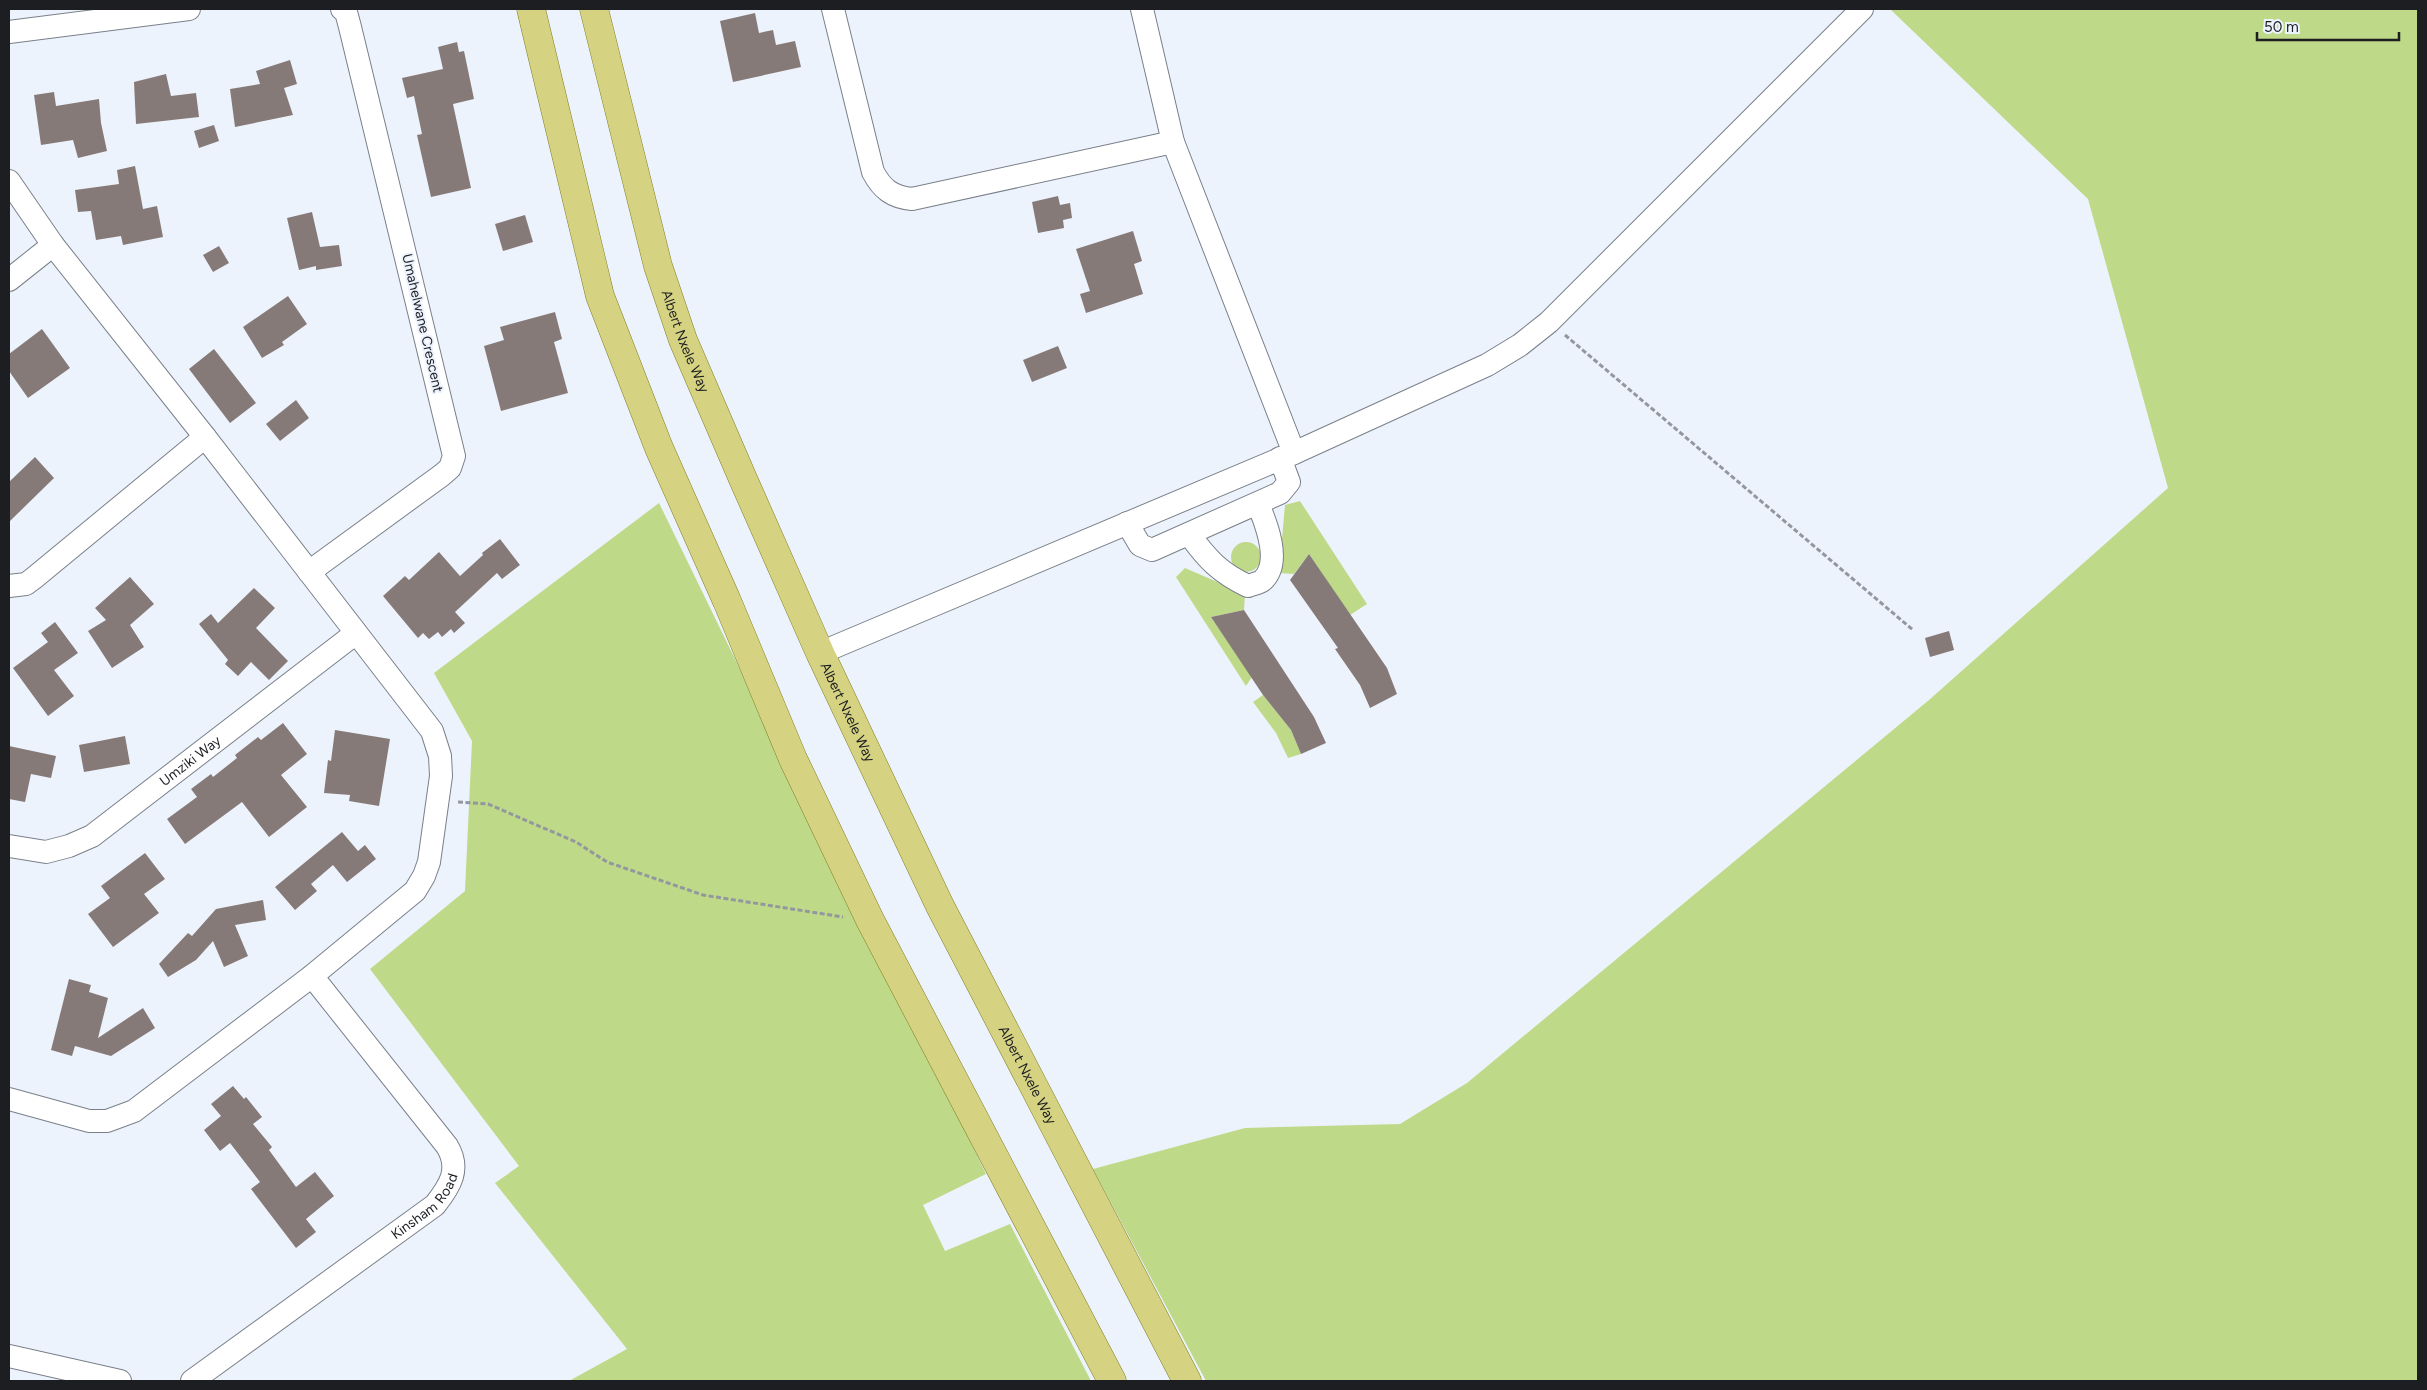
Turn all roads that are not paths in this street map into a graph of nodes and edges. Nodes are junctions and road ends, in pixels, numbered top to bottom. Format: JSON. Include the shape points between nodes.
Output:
{"nodes":[{"id":1,"x":189,"y":9,"type":"edge"},
{"id":2,"x":342,"y":9,"type":"edge"},
{"id":3,"x":531,"y":9,"type":"edge"},
{"id":4,"x":594,"y":9,"type":"edge"},
{"id":5,"x":833,"y":9,"type":"edge"},
{"id":6,"x":1142,"y":9,"type":"edge"},
{"id":7,"x":1862,"y":9,"type":"edge"},
{"id":8,"x":9,"y":32,"type":"edge"},
{"id":9,"x":1173,"y":142,"type":"junction"},
{"id":10,"x":9,"y":181,"type":"edge"},
{"id":11,"x":52,"y":245,"type":"junction"},
{"id":12,"x":9,"y":280,"type":"edge"},
{"id":13,"x":205,"y":437,"type":"junction"},
{"id":14,"x":1287,"y":455,"type":"junction"},
{"id":15,"x":1258,"y":504,"type":"junction"},
{"id":16,"x":1127,"y":523,"type":"junction"},
{"id":17,"x":1189,"y":534,"type":"junction"},
{"id":18,"x":309,"y":572,"type":"junction"},
{"id":19,"x":9,"y":586,"type":"edge"},
{"id":20,"x":356,"y":633,"type":"junction"},
{"id":21,"x":820,"y":652,"type":"junction"},
{"id":22,"x":9,"y":846,"type":"edge"},
{"id":23,"x":312,"y":976,"type":"junction"},
{"id":24,"x":9,"y":1099,"type":"edge"},
{"id":25,"x":9,"y":1356,"type":"edge"},
{"id":26,"x":120,"y":1381,"type":"edge"},
{"id":27,"x":192,"y":1381,"type":"edge"},
{"id":28,"x":1112,"y":1381,"type":"edge"},
{"id":29,"x":1187,"y":1381,"type":"edge"}],
"edges":[{"from":1,"to":8,"type":"street"},
{"from":2,"to":18,"type":"street","name":"Umahelwane Crescent","via":[[346,12],[353,37],[454,456],[450,468],[442,475]]},
{"from":3,"to":28,"type":"main road","via":[[600,296],[659,448],[793,759],[870,920]]},
{"from":4,"to":21,"type":"main road","name":"Albert Nxele Way","via":[[640,200],[683,340]]},
{"from":5,"to":9,"type":"street","via":[[872,172],[889,193],[901,198],[912,199]]},
{"from":6,"to":9,"type":"street"},
{"from":7,"to":14,"type":"street","via":[[1549,322],[1520,345],[1487,366]]},
{"from":9,"to":14,"type":"street"},
{"from":10,"to":11,"type":"street"},
{"from":11,"to":12,"type":"street"},
{"from":11,"to":13,"type":"street"},
{"from":13,"to":18,"type":"street"},
{"from":13,"to":19,"type":"street","via":[[34,578],[26,584]]},
{"from":14,"to":15,"type":"street","via":[[1289,482],[1280,493]]},
{"from":14,"to":16,"type":"street"},
{"from":15,"to":17,"type":"street"},
{"from":15,"to":17,"type":"street","via":[[1269,530],[1271,551],[1270,571],[1262,581],[1248,586],[1232,578],[1209,562]]},
{"from":16,"to":17,"type":"street","via":[[1140,545],[1152,550]]},
{"from":16,"to":21,"type":"street"},
{"from":18,"to":20,"type":"street"},
{"from":20,"to":22,"type":"street","name":"Umziki Way","via":[[92,836],[46,852]]},
{"from":20,"to":23,"type":"street","via":[[432,731],[440,756],[438,801],[429,862],[415,891]]},
{"from":21,"to":29,"type":"main road","name":"Albert Nxele Way","via":[[940,906]]},
{"from":23,"to":24,"type":"street","via":[[121,1118],[89,1121]]},
{"from":23,"to":27,"type":"street","name":"Kinsham Road","via":[[452,1153],[455,1169],[452,1181],[436,1205]]},
{"from":25,"to":26,"type":"street"}]}
